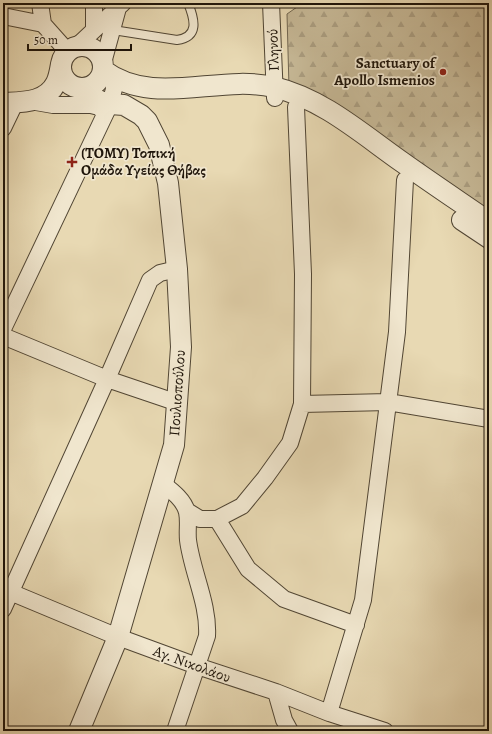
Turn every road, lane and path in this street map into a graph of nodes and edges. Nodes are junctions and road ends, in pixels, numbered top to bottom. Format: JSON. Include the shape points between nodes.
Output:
{"nodes":[{"id":1,"x":40,"y":3,"type":"edge"},
{"id":2,"x":94,"y":3,"type":"edge"},
{"id":3,"x":188,"y":3,"type":"edge"},
{"id":4,"x":271,"y":3,"type":"edge"},
{"id":5,"x":120,"y":5,"type":"edge"},
{"id":6,"x":3,"y":16,"type":"edge"},
{"id":7,"x":43,"y":24,"type":"junction"},
{"id":8,"x":94,"y":30,"type":"junction"},
{"id":9,"x":112,"y":30,"type":"junction"},
{"id":10,"x":68,"y":54,"type":"junction"},
{"id":11,"x":106,"y":70,"type":"junction"},
{"id":12,"x":80,"y":88,"type":"junction"},
{"id":13,"x":274,"y":92,"type":"junction"},
{"id":14,"x":16,"y":102,"type":"edge"},
{"id":15,"x":113,"y":107,"type":"junction"},
{"id":16,"x":296,"y":107,"type":"junction"},
{"id":17,"x":3,"y":128,"type":"edge"},
{"id":18,"x":400,"y":171,"type":"junction"},
{"id":19,"x":489,"y":222,"type":"edge"},
{"id":20,"x":489,"y":238,"type":"edge"},
{"id":21,"x":177,"y":269,"type":"junction"},
{"id":22,"x":3,"y":329,"type":"edge"},
{"id":23,"x":3,"y":336,"type":"edge"},
{"id":24,"x":107,"y":379,"type":"junction"},
{"id":25,"x":388,"y":402,"type":"junction"},
{"id":26,"x":178,"y":403,"type":"junction"},
{"id":27,"x":302,"y":404,"type":"junction"},
{"id":28,"x":489,"y":419,"type":"edge"},
{"id":29,"x":163,"y":484,"type":"junction"},
{"id":30,"x":187,"y":511,"type":"junction"},
{"id":31,"x":217,"y":520,"type":"junction"},
{"id":32,"x":7,"y":590,"type":"edge"},
{"id":33,"x":3,"y":609,"type":"edge"},
{"id":34,"x":356,"y":625,"type":"junction"},
{"id":35,"x":118,"y":637,"type":"junction"},
{"id":36,"x":197,"y":666,"type":"junction"},
{"id":37,"x":276,"y":692,"type":"junction"},
{"id":38,"x":328,"y":713,"type":"junction"},
{"id":39,"x":79,"y":731,"type":"edge"},
{"id":40,"x":176,"y":731,"type":"edge"},
{"id":41,"x":290,"y":731,"type":"edge"},
{"id":42,"x":384,"y":731,"type":"edge"}],
"edges":[{"from":1,"to":7,"type":"street"},
{"from":2,"to":8,"type":"street"},
{"from":3,"to":9,"type":"lane","via":[[194,16],[194,27],[185,39]]},
{"from":4,"to":13,"type":"street","name":"Γληνού"},
{"from":5,"to":8,"type":"street"},
{"from":5,"to":9,"type":"street"},
{"from":6,"to":7,"type":"street"},
{"from":7,"to":10,"type":"street"},
{"from":8,"to":10,"type":"street"},
{"from":9,"to":11,"type":"street"},
{"from":10,"to":11,"type":"street","via":[[85,46],[93,49],[100,55]]},
{"from":10,"to":12,"type":"street","via":[[62,71],[64,77]]},
{"from":10,"to":14,"type":"street","via":[[52,90],[42,98]]},
{"from":11,"to":12,"type":"street","via":[[95,84]]},
{"from":11,"to":13,"type":"street","via":[[132,85],[154,88],[248,84]]},
{"from":11,"to":15,"type":"street","via":[[114,89]]},
{"from":12,"to":15,"type":"street","name":"Πουλιοπούλου"},
{"from":13,"to":15,"type":"street"},
{"from":13,"to":16,"type":"street"},
{"from":13,"to":18,"type":"street","via":[[310,100],[328,110],[347,122]]},
{"from":14,"to":15,"type":"street"},
{"from":14,"to":17,"type":"street"},
{"from":15,"to":21,"type":"street","name":"Πουλιοπούλου","via":[[141,115],[147,121],[159,145],[168,184]]},
{"from":15,"to":22,"type":"street"},
{"from":16,"to":18,"type":"street"},
{"from":16,"to":27,"type":"street","via":[[303,274]]},
{"from":18,"to":19,"type":"street"},
{"from":18,"to":20,"type":"street"},
{"from":18,"to":25,"type":"street","via":[[397,332]]},
{"from":21,"to":24,"type":"street","via":[[160,273],[150,280]]},
{"from":21,"to":26,"type":"street","name":"Πουλιοπούλου","via":[[181,347]]},
{"from":23,"to":24,"type":"street"},
{"from":24,"to":26,"type":"street"},
{"from":24,"to":32,"type":"street"},
{"from":25,"to":27,"type":"street"},
{"from":25,"to":28,"type":"street"},
{"from":25,"to":34,"type":"street","via":[[363,600]]},
{"from":26,"to":29,"type":"street","name":"Πουλιοπούλου","via":[[174,445]]},
{"from":27,"to":31,"type":"street","via":[[290,443],[265,478],[242,506]]},
{"from":29,"to":30,"type":"street","via":[[178,497]]},
{"from":29,"to":35,"type":"street","name":"Πουλιοπούλου"},
{"from":30,"to":31,"type":"street","via":[[200,519]]},
{"from":30,"to":36,"type":"street","via":[[188,539],[207,624],[207,636]]},
{"from":31,"to":34,"type":"street","via":[[248,569],[284,599]]},
{"from":32,"to":33,"type":"street"},
{"from":32,"to":35,"type":"street","name":"Αγ. Νικολάου"},
{"from":34,"to":38,"type":"street"},
{"from":35,"to":36,"type":"street","name":"Αγ. Νικολάου"},
{"from":35,"to":39,"type":"street","name":"Πουλιοπούλου"},
{"from":36,"to":37,"type":"street","name":"Αγ. Νικολάου"},
{"from":36,"to":40,"type":"street"},
{"from":37,"to":38,"type":"street","name":"Αγ. Νικολάου"},
{"from":37,"to":41,"type":"street"},
{"from":38,"to":42,"type":"street","name":"Αγ. Νικολάου"}]}
